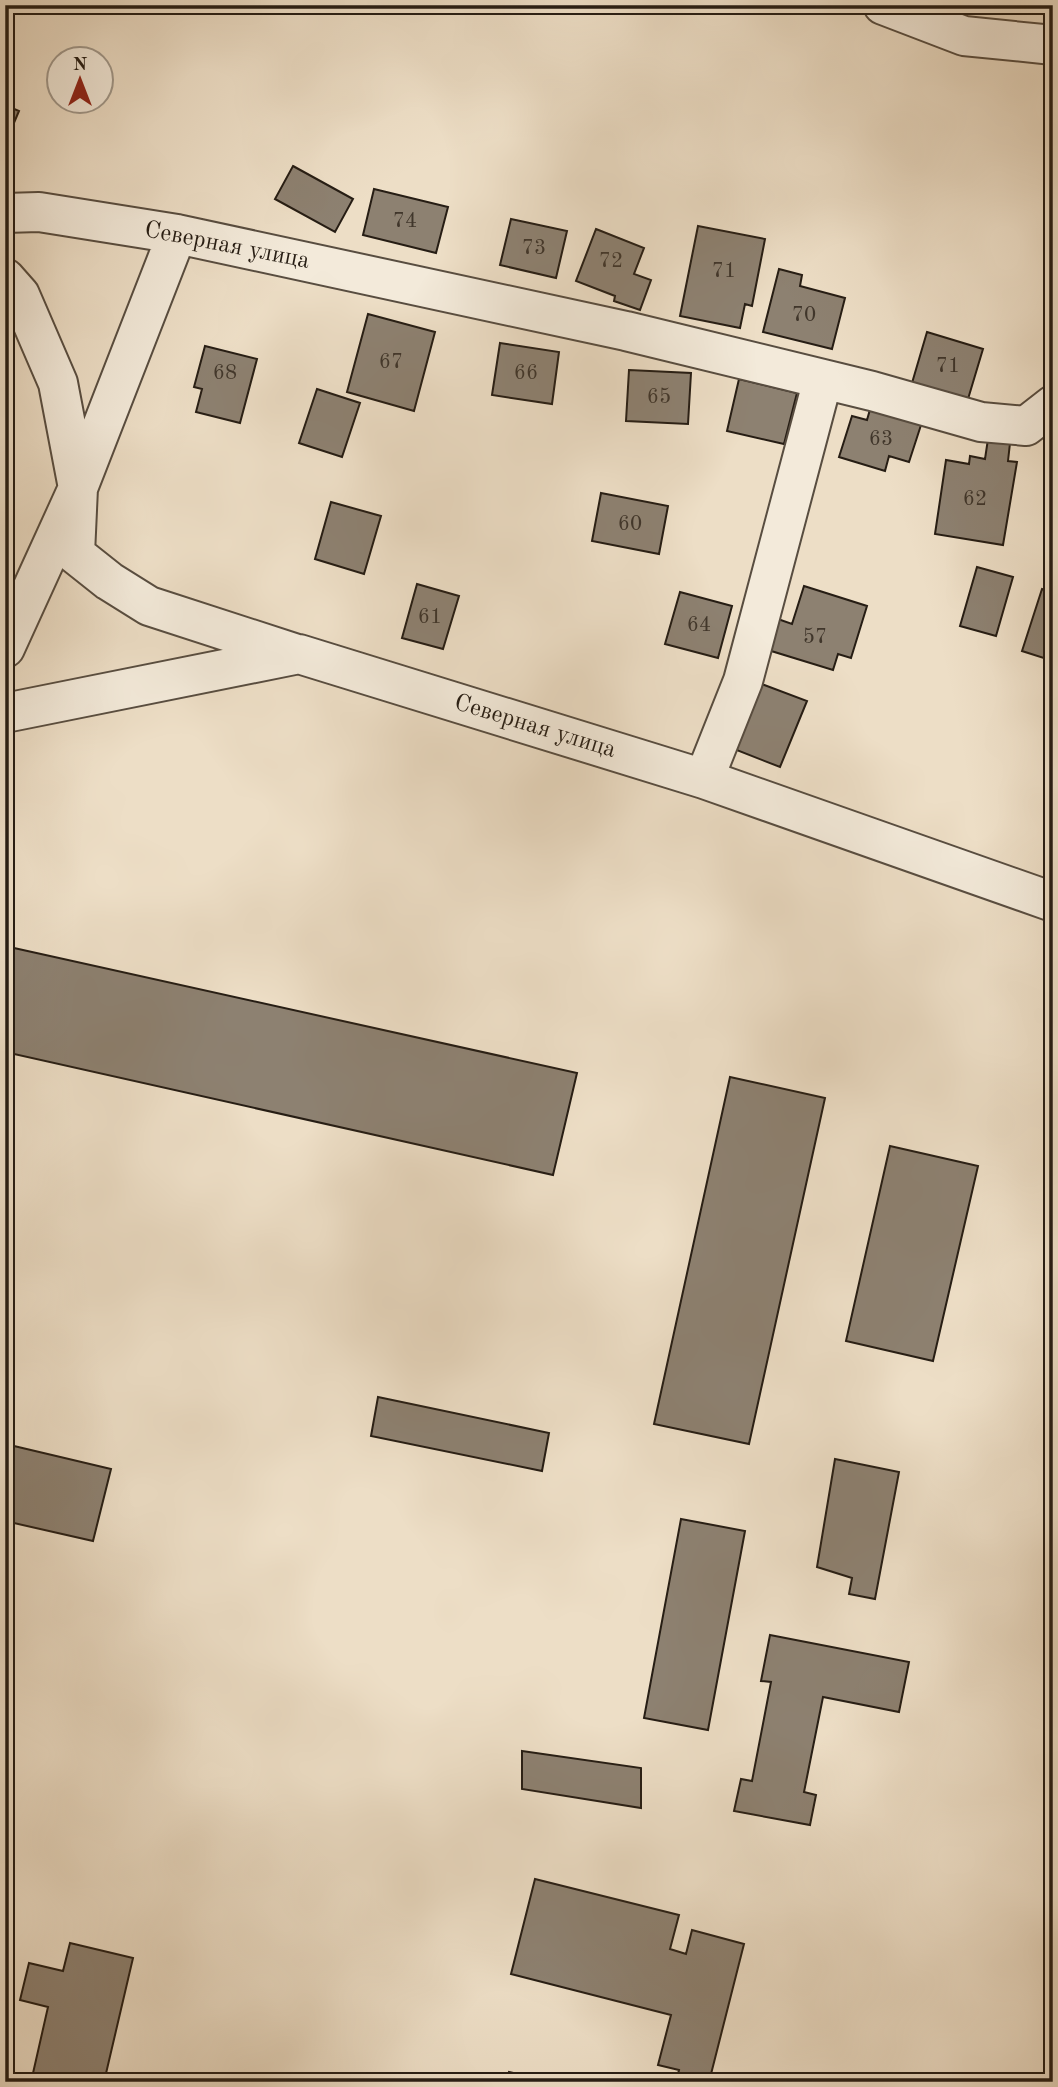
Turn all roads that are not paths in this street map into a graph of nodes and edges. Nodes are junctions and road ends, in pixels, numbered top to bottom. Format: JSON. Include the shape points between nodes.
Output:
{"nodes":[{"id":1,"x":883,"y":5,"type":"edge"},
{"id":2,"x":1053,"y":45,"type":"edge"},
{"id":3,"x":5,"y":214,"type":"edge"},
{"id":4,"x":177,"y":234,"type":"junction"},
{"id":5,"x":5,"y":278,"type":"edge"},
{"id":6,"x":822,"y":379,"type":"junction"},
{"id":7,"x":1053,"y":405,"type":"edge"},
{"id":8,"x":78,"y":488,"type":"junction"},
{"id":9,"x":42,"y":572,"type":"junction"},
{"id":10,"x":5,"y":589,"type":"edge"},
{"id":11,"x":5,"y":648,"type":"edge"},
{"id":12,"x":299,"y":654,"type":"junction"},
{"id":13,"x":5,"y":713,"type":"edge"},
{"id":14,"x":704,"y":779,"type":"junction"},
{"id":15,"x":1053,"y":902,"type":"edge"}],
"edges":[{"from":1,"to":2,"type":"street","via":[[964,36]]},
{"from":3,"to":4,"type":"street","name":"Северная улица","via":[[39,212]]},
{"from":4,"to":6,"type":"street","name":"Северная улица","via":[[626,331]]},
{"from":4,"to":8,"type":"street"},
{"from":5,"to":8,"type":"street","via":[[20,295],[58,383]]},
{"from":6,"to":7,"type":"street","name":"Северная улица","via":[[981,422],[1026,426]]},
{"from":6,"to":14,"type":"street","via":[[743,681]]},
{"from":8,"to":9,"type":"street"},
{"from":8,"to":12,"type":"street","via":[[75,554],[109,581],[149,606]]},
{"from":9,"to":10,"type":"street"},
{"from":9,"to":11,"type":"street"},
{"from":12,"to":13,"type":"street","name":"Северная улица"},
{"from":12,"to":14,"type":"street","name":"Северная улица"},
{"from":14,"to":15,"type":"street","name":"Северная улица"}]}
